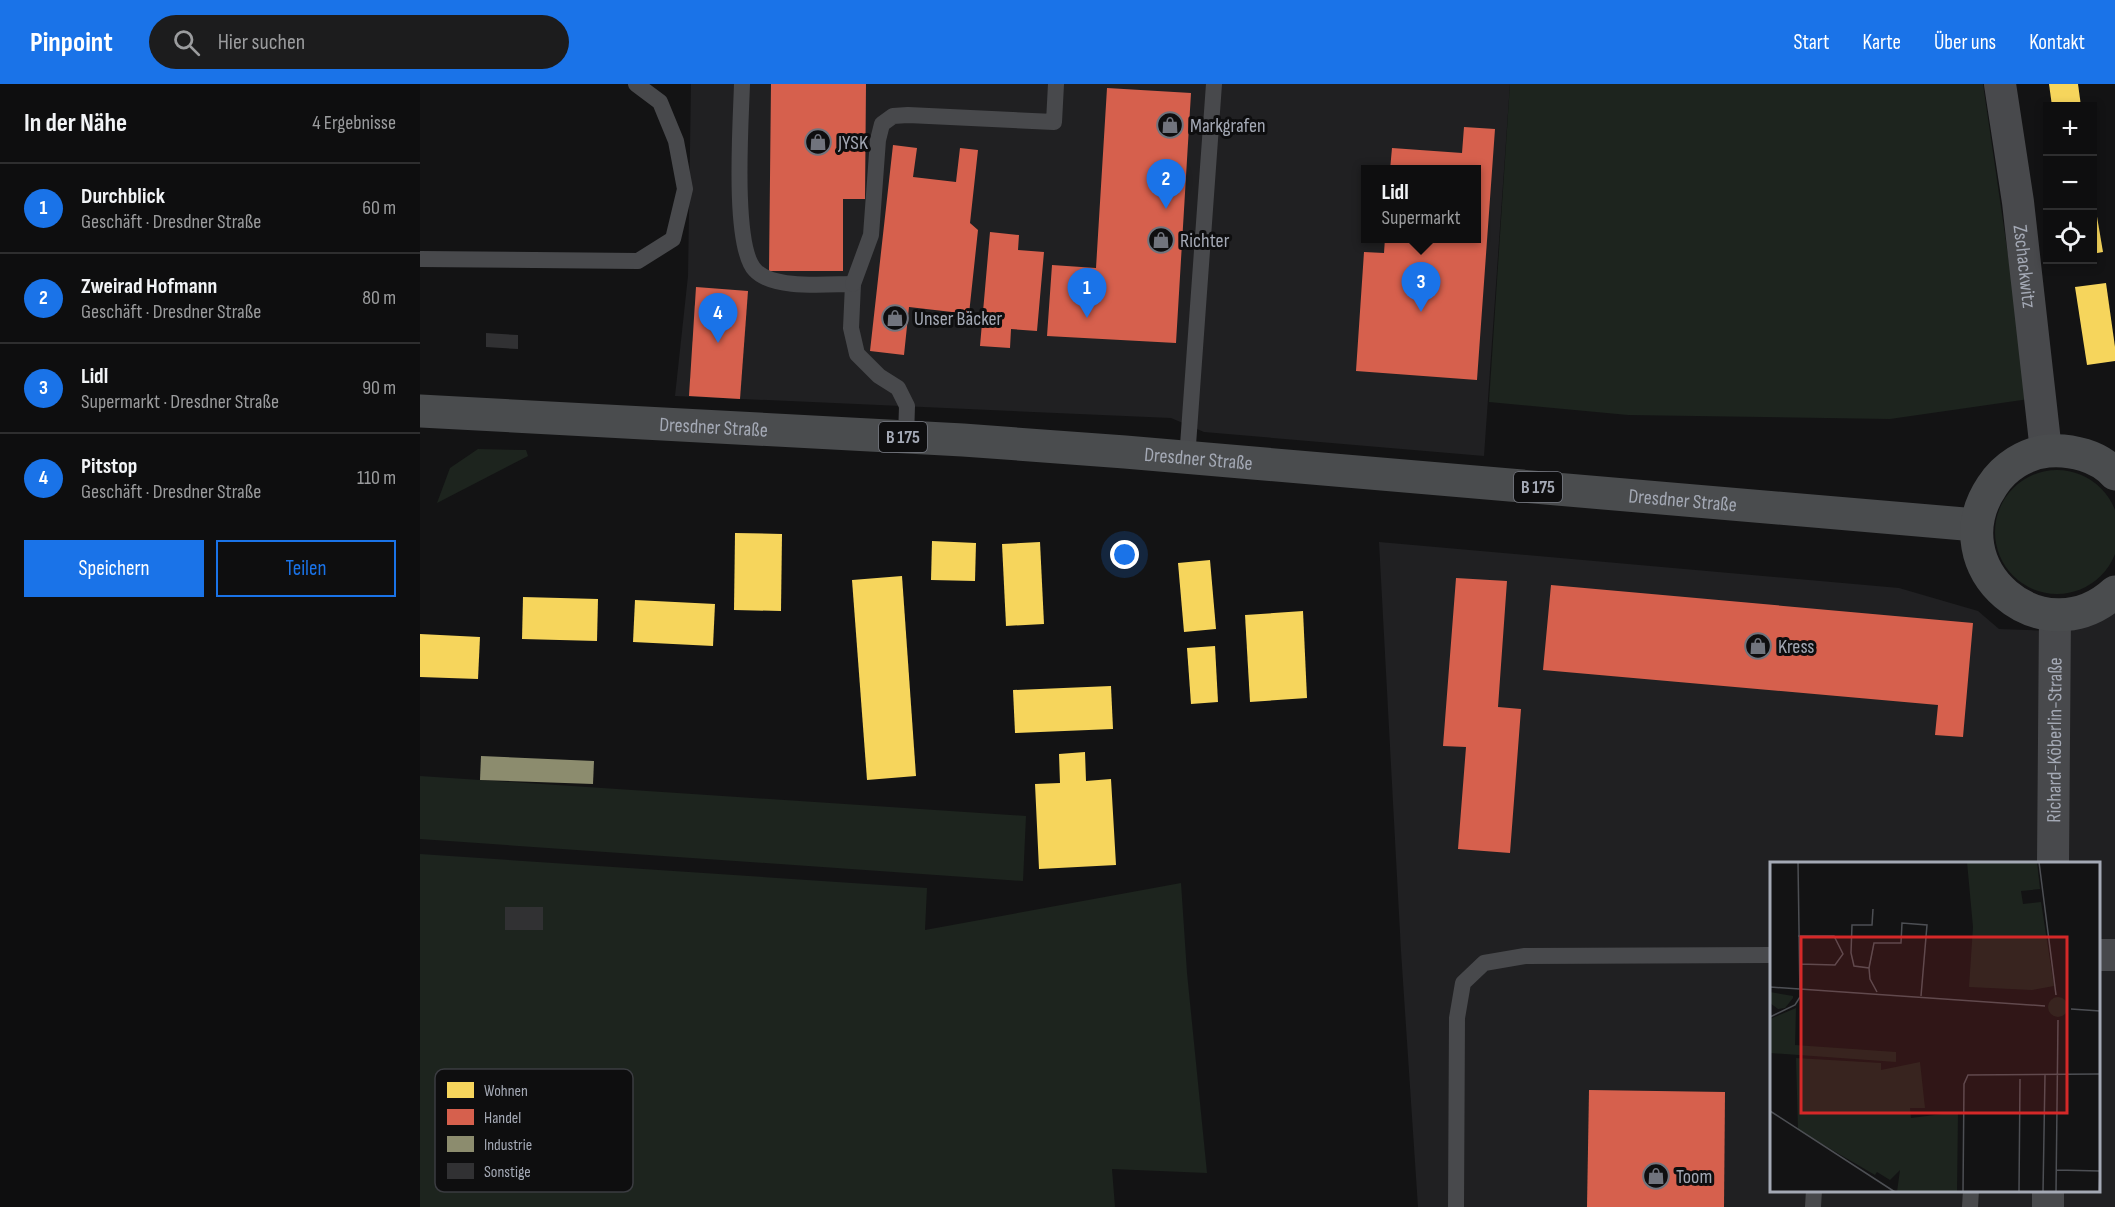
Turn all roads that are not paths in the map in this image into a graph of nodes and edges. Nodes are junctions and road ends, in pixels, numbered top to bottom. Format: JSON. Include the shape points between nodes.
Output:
{"nodes":[{"id":1,"x":636,"y":84,"type":"edge"},
{"id":2,"x":742,"y":84,"type":"edge"},
{"id":3,"x":1056,"y":84,"type":"edge"},
{"id":4,"x":1214,"y":84,"type":"edge"},
{"id":5,"x":2000,"y":84,"type":"edge"},
{"id":6,"x":420,"y":258,"type":"edge"},
{"id":7,"x":853,"y":284,"type":"junction"},
{"id":8,"x":420,"y":411,"type":"edge"},
{"id":9,"x":906,"y":437,"type":"junction"},
{"id":10,"x":2046,"y":451,"type":"junction"},
{"id":11,"x":1187,"y":459,"type":"junction"},
{"id":12,"x":2115,"y":474,"type":"edge"},
{"id":13,"x":1976,"y":525,"type":"junction"},
{"id":14,"x":2115,"y":592,"type":"edge"},
{"id":15,"x":2055,"y":615,"type":"junction"},
{"id":16,"x":2054,"y":862,"type":"edge"},
{"id":17,"x":1770,"y":955,"type":"edge"},
{"id":18,"x":2100,"y":955,"type":"edge"},
{"id":19,"x":2115,"y":956,"type":"edge"},
{"id":20,"x":1814,"y":1192,"type":"edge"},
{"id":21,"x":1971,"y":1192,"type":"edge"},
{"id":22,"x":1456,"y":1207,"type":"edge"},
{"id":23,"x":1813,"y":1207,"type":"edge"},
{"id":24,"x":1970,"y":1207,"type":"edge"}],
"edges":[{"from":1,"to":6,"type":"lane","via":[[660,102],[676,141],[685,189],[673,239],[638,261]]},
{"from":2,"to":7,"type":"lane","via":[[739,185],[745,252],[755,271],[793,284]]},
{"from":3,"to":7,"type":"lane","via":[[1054,122],[908,115],[893,116],[882,124],[871,236]]},
{"from":4,"to":11,"type":"lane"},
{"from":5,"to":10,"type":"street","name":"Zschackwitz","via":[[2018,202]]},
{"from":7,"to":9,"type":"lane","via":[[851,328],[856,354],[898,388],[907,406]]},
{"from":8,"to":9,"type":"main road","name":"Dresdner Straße","number":"B 175"},
{"from":9,"to":11,"type":"main road","name":"Dresdner Straße","number":"B 175"},
{"from":10,"to":12,"type":"main road","via":[[2091,457]]},
{"from":10,"to":13,"type":"main road","via":[[2018,460],[1997,477],[1983,499]]},
{"from":11,"to":13,"type":"main road","name":"Dresdner Straße","number":"B 175"},
{"from":13,"to":15,"type":"main road","via":[[1981,559],[1987,574],[2004,595],[2028,609]]},
{"from":14,"to":15,"type":"main road","via":[[2076,613]]},
{"from":15,"to":16,"type":"street","name":"Richard-Köberlin-Straße"},
{"from":17,"to":22,"type":"lane","via":[[1525,956],[1485,963],[1463,983],[1457,1018]]},
{"from":18,"to":19,"type":"street"},
{"from":20,"to":23,"type":"lane"},
{"from":21,"to":24,"type":"lane"}]}
